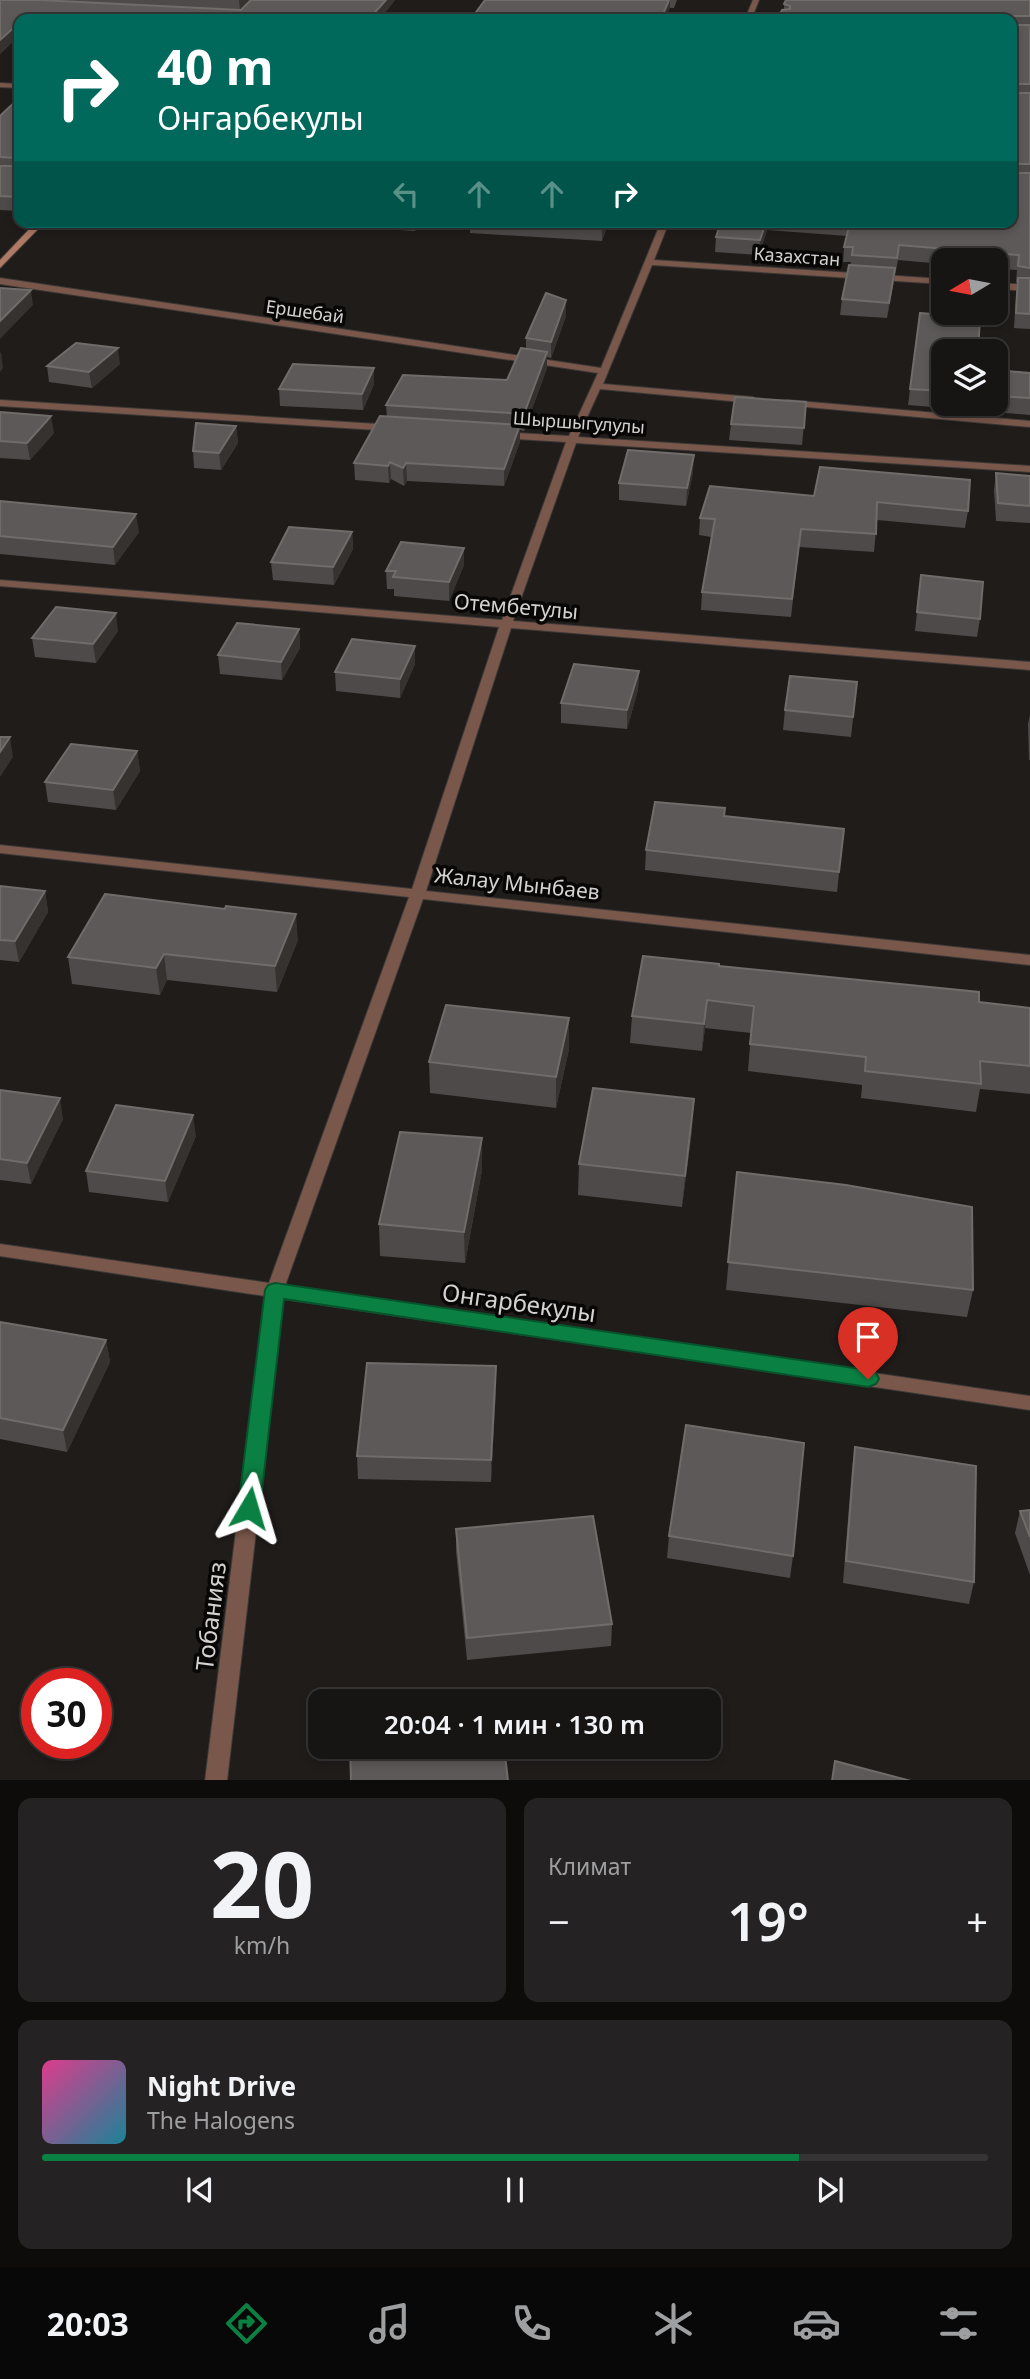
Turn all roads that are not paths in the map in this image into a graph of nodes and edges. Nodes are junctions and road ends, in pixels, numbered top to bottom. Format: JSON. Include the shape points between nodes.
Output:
{"nodes":[{"id":1,"x":35,"y":228,"type":"edge"},
{"id":2,"x":663,"y":228,"type":"edge"},
{"id":3,"x":649,"y":262,"type":"junction"},
{"id":4,"x":0,"y":265,"type":"edge"},
{"id":5,"x":0,"y":281,"type":"edge"},
{"id":6,"x":931,"y":281,"type":"edge"},
{"id":7,"x":1008,"y":287,"type":"edge"},
{"id":8,"x":1030,"y":288,"type":"edge"},
{"id":9,"x":604,"y":371,"type":"junction"},
{"id":10,"x":597,"y":386,"type":"junction"},
{"id":11,"x":759,"y":400,"type":"edge"},
{"id":12,"x":773,"y":401,"type":"edge"},
{"id":13,"x":0,"y":403,"type":"edge"},
{"id":14,"x":1030,"y":424,"type":"edge"},
{"id":15,"x":405,"y":429,"type":"edge"},
{"id":16,"x":488,"y":434,"type":"edge"},
{"id":17,"x":572,"y":440,"type":"junction"},
{"id":18,"x":1030,"y":468,"type":"edge"},
{"id":19,"x":0,"y":583,"type":"edge"},
{"id":20,"x":506,"y":624,"type":"junction"},
{"id":21,"x":1030,"y":666,"type":"edge"},
{"id":22,"x":0,"y":849,"type":"edge"},
{"id":23,"x":418,"y":893,"type":"junction"},
{"id":24,"x":1030,"y":960,"type":"edge"},
{"id":25,"x":0,"y":1250,"type":"edge"},
{"id":26,"x":275,"y":1290,"type":"junction"},
{"id":27,"x":1030,"y":1403,"type":"edge"},
{"id":28,"x":216,"y":1780,"type":"edge"}],
"edges":[{"from":1,"to":4,"type":"street"},
{"from":2,"to":3,"type":"street","name":"Тобанияз"},
{"from":3,"to":6,"type":"street","name":"Казахстан"},
{"from":3,"to":9,"type":"street","name":"Тобанияз"},
{"from":5,"to":9,"type":"street","name":"Ершебай"},
{"from":7,"to":8,"type":"street"},
{"from":9,"to":10,"type":"street","name":"Тобанияз"},
{"from":10,"to":11,"type":"street"},
{"from":10,"to":17,"type":"street","name":"Тобанияз"},
{"from":12,"to":14,"type":"street"},
{"from":13,"to":15,"type":"street"},
{"from":16,"to":17,"type":"street","name":"Шыршыгулулы"},
{"from":17,"to":18,"type":"street","name":"Шыршыгулулы"},
{"from":17,"to":20,"type":"street","name":"Тобанияз"},
{"from":19,"to":20,"type":"street","name":"Отембетулы"},
{"from":20,"to":21,"type":"street","name":"Отембетулы"},
{"from":20,"to":23,"type":"street","name":"Тобанияз"},
{"from":22,"to":23,"type":"street","name":"Жалау Мынбаев"},
{"from":23,"to":24,"type":"street","name":"Жалау Мынбаев"},
{"from":23,"to":26,"type":"street","name":"Тобанияз"},
{"from":25,"to":26,"type":"street","name":"Онгарбекулы"},
{"from":26,"to":27,"type":"street","name":"Онгарбекулы"},
{"from":26,"to":28,"type":"street","name":"Тобанияз"}]}
